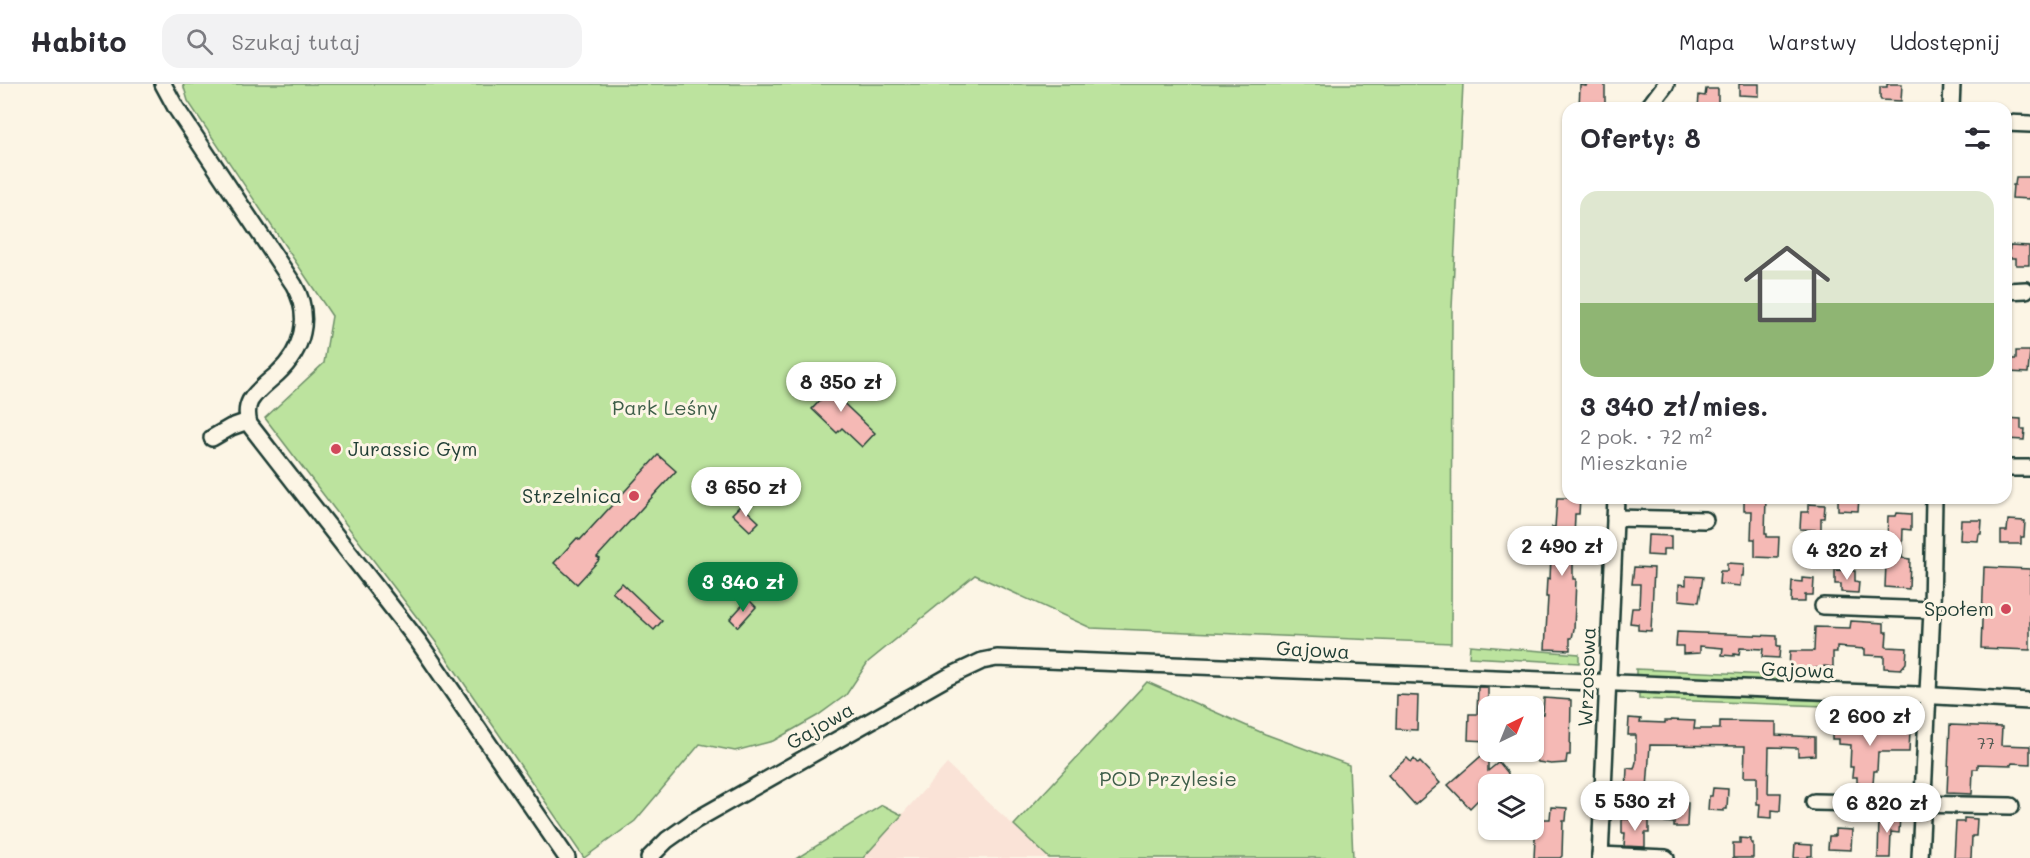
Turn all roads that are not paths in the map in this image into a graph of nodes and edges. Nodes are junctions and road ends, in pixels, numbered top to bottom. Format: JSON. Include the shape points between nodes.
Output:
{"nodes":[{"id":1,"x":163,"y":84,"type":"edge"},
{"id":2,"x":1666,"y":84,"type":"edge"},
{"id":3,"x":1952,"y":84,"type":"edge"},
{"id":4,"x":1652,"y":102,"type":"edge"},
{"id":5,"x":1951,"y":102,"type":"edge"},
{"id":6,"x":2012,"y":123,"type":"edge"},
{"id":7,"x":2030,"y":124,"type":"edge"},
{"id":8,"x":2026,"y":290,"type":"dead end"},
{"id":9,"x":2012,"y":291,"type":"edge"},
{"id":10,"x":248,"y":421,"type":"junction"},
{"id":11,"x":212,"y":438,"type":"dead end"},
{"id":12,"x":2012,"y":468,"type":"edge"},
{"id":13,"x":2030,"y":468,"type":"edge"},
{"id":14,"x":1616,"y":504,"type":"edge"},
{"id":15,"x":1934,"y":504,"type":"edge"},
{"id":16,"x":1615,"y":518,"type":"junction"},
{"id":17,"x":1705,"y":520,"type":"dead end"},
{"id":18,"x":1823,"y":606,"type":"dead end"},
{"id":19,"x":1932,"y":610,"type":"junction"},
{"id":20,"x":1608,"y":683,"type":"junction"},
{"id":21,"x":1926,"y":696,"type":"junction"},
{"id":22,"x":2030,"y":702,"type":"edge"},
{"id":23,"x":1814,"y":802,"type":"dead end"},
{"id":24,"x":1923,"y":804,"type":"junction"},
{"id":25,"x":2011,"y":806,"type":"dead end"},
{"id":26,"x":1600,"y":856,"type":"edge"},
{"id":27,"x":567,"y":858,"type":"edge"},
{"id":28,"x":649,"y":858,"type":"edge"},
{"id":29,"x":1666,"y":858,"type":"edge"},
{"id":30,"x":1920,"y":858,"type":"edge"}],
"edges":[{"from":1,"to":10,"type":"street","via":[[294,285],[302,304],[304,321],[299,346],[287,364],[252,398]]},
{"from":2,"to":4,"type":"street"},
{"from":3,"to":5,"type":"street"},
{"from":6,"to":7,"type":"street"},
{"from":8,"to":9,"type":"street"},
{"from":10,"to":11,"type":"street"},
{"from":10,"to":27,"type":"street","via":[[418,641]]},
{"from":12,"to":13,"type":"street"},
{"from":14,"to":16,"type":"street","name":"Wrzosowa"},
{"from":15,"to":19,"type":"street"},
{"from":16,"to":17,"type":"street"},
{"from":16,"to":20,"type":"street","name":"Wrzosowa"},
{"from":18,"to":19,"type":"street"},
{"from":19,"to":21,"type":"street"},
{"from":20,"to":21,"type":"street","name":"Gajowa"},
{"from":20,"to":26,"type":"street","name":"Wrzosowa"},
{"from":20,"to":28,"type":"street","name":"Gajowa","via":[[1022,658],[990,660],[964,668],[694,821]]},
{"from":21,"to":22,"type":"street","name":"Gajowa"},
{"from":21,"to":24,"type":"street"},
{"from":23,"to":24,"type":"street"},
{"from":24,"to":25,"type":"street"},
{"from":24,"to":30,"type":"street"},
{"from":26,"to":29,"type":"street"}]}
